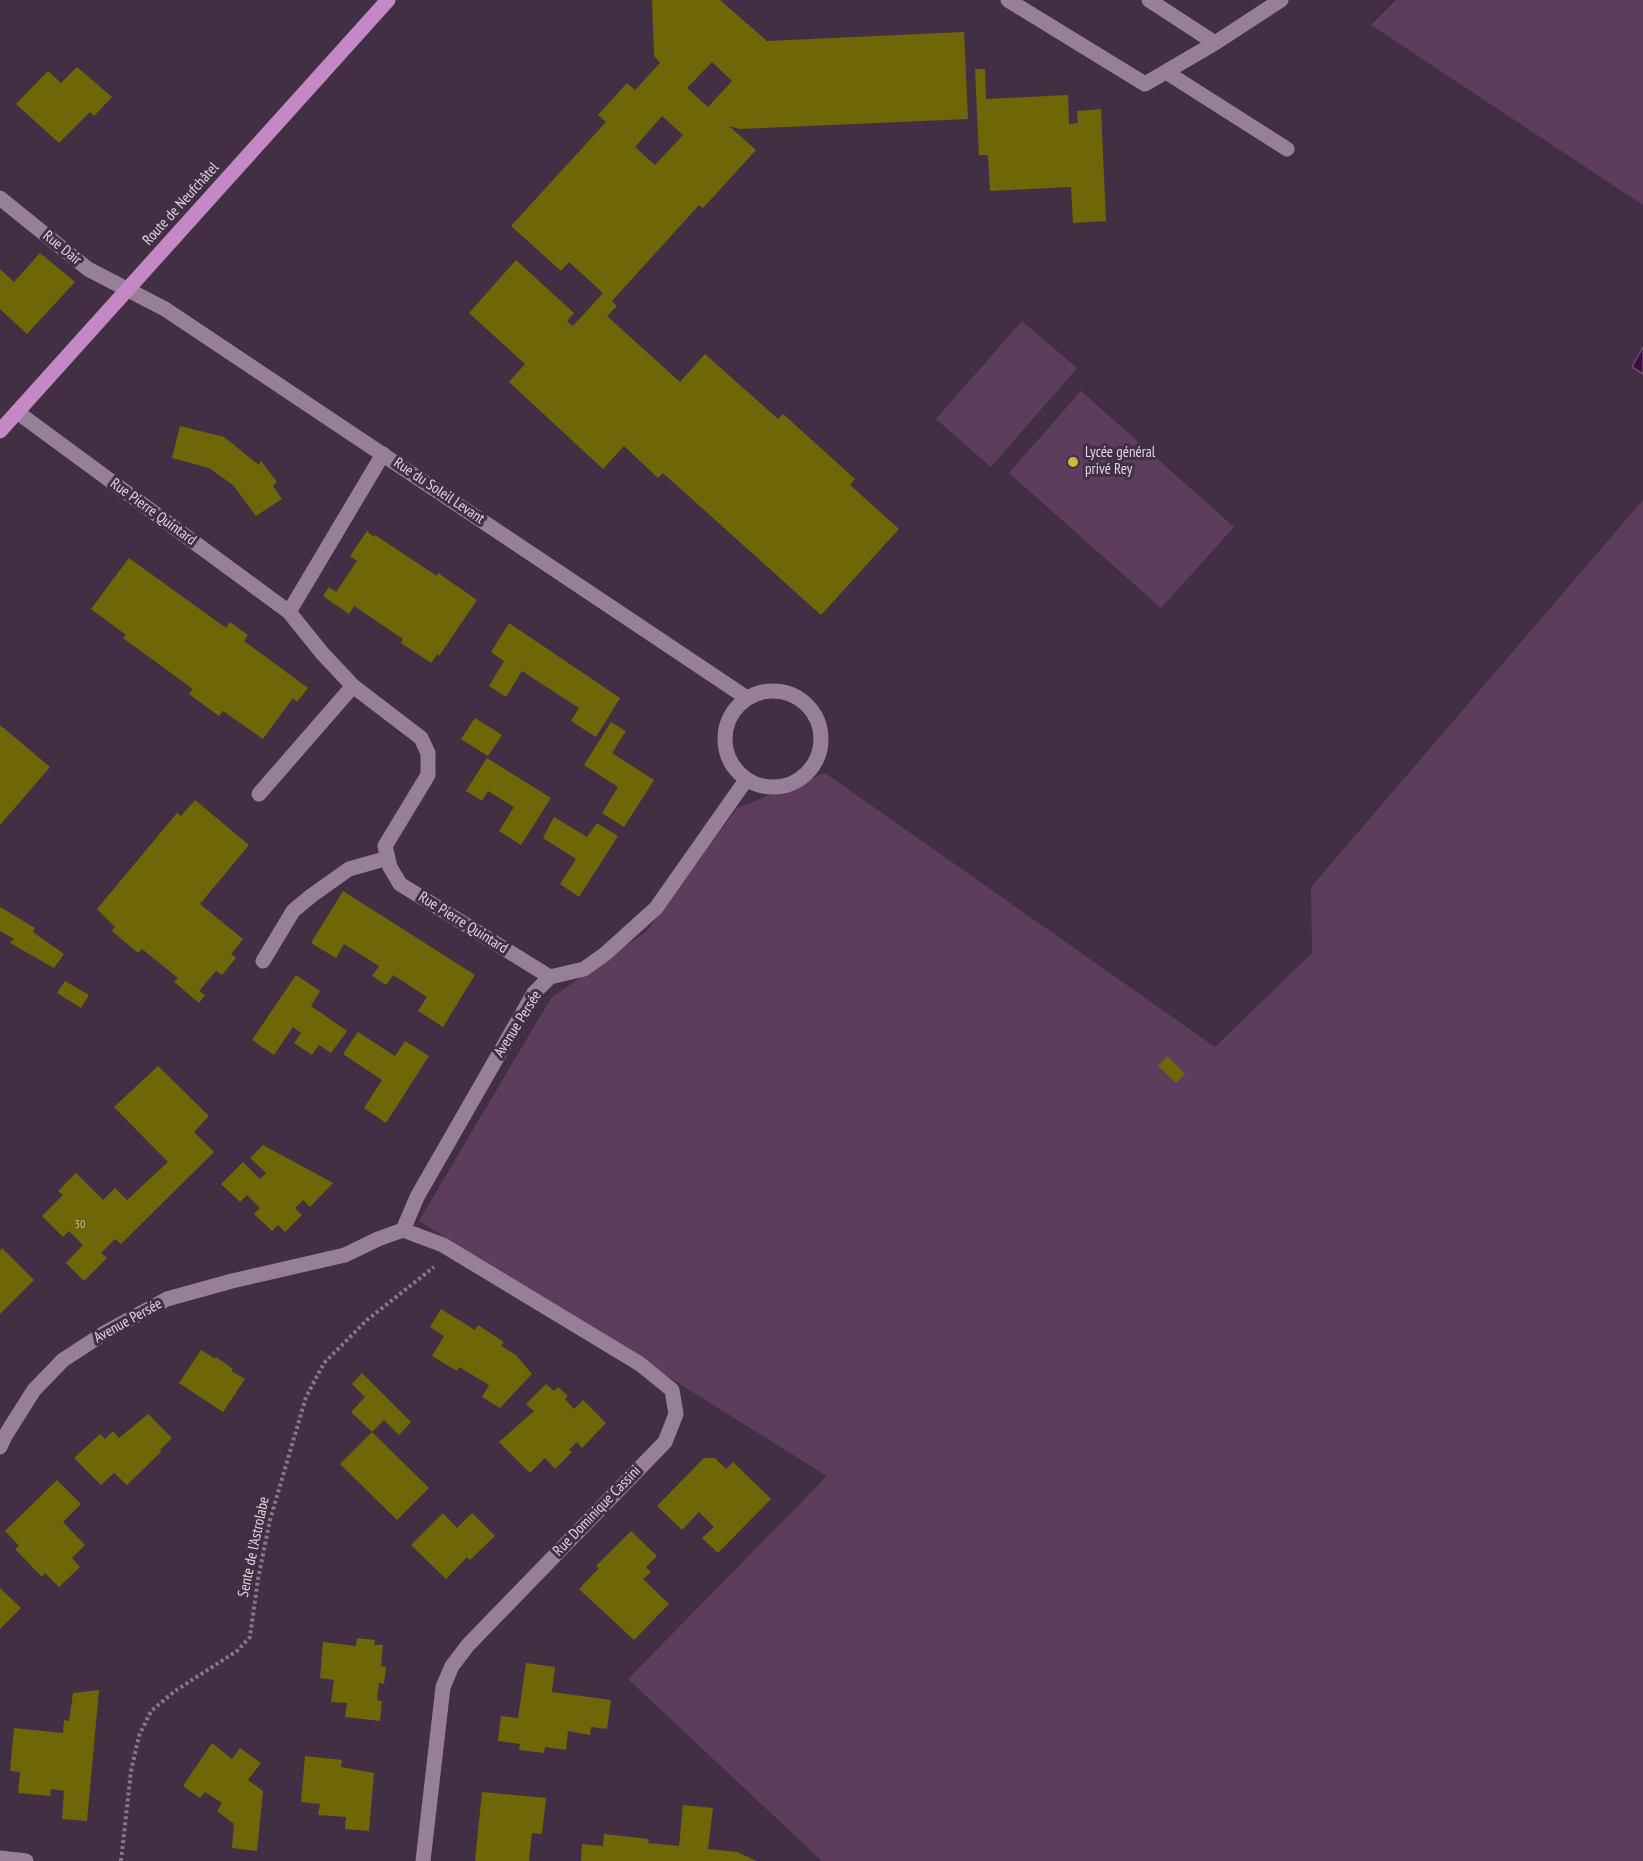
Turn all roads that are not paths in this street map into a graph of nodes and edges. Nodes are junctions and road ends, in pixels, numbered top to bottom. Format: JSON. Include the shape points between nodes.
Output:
{"nodes":[{"id":1,"x":388,"y":0,"type":"edge"},
{"id":2,"x":1008,"y":0,"type":"edge"},
{"id":3,"x":1149,"y":0,"type":"edge"},
{"id":4,"x":1281,"y":0,"type":"edge"},
{"id":5,"x":1215,"y":43,"type":"junction"},
{"id":6,"x":1166,"y":72,"type":"junction"},
{"id":7,"x":1287,"y":149,"type":"dead end"},
{"id":8,"x":0,"y":198,"type":"edge"},
{"id":9,"x":129,"y":290,"type":"junction"},
{"id":10,"x":17,"y":412,"type":"junction"},
{"id":11,"x":0,"y":431,"type":"edge"},
{"id":12,"x":383,"y":453,"type":"junction"},
{"id":13,"x":289,"y":612,"type":"junction"},
{"id":14,"x":353,"y":686,"type":"junction"},
{"id":15,"x":747,"y":698,"type":"junction"},
{"id":16,"x":746,"y":780,"type":"junction"},
{"id":17,"x":259,"y":794,"type":"dead end"},
{"id":18,"x":388,"y":858,"type":"junction"},
{"id":19,"x":263,"y":961,"type":"dead end"},
{"id":20,"x":550,"y":977,"type":"junction"},
{"id":21,"x":403,"y":1230,"type":"junction"},
{"id":22,"x":0,"y":1447,"type":"edge"},
{"id":23,"x":0,"y":1858,"type":"edge"},
{"id":24,"x":26,"y":1861,"type":"edge"},
{"id":25,"x":423,"y":1861,"type":"edge"}],
"edges":[{"from":1,"to":9,"type":"main road","name":"Route de Neufchâtel"},
{"from":2,"to":6,"type":"street","via":[[1145,84]]},
{"from":3,"to":5,"type":"street"},
{"from":4,"to":5,"type":"street"},
{"from":5,"to":6,"type":"street"},
{"from":6,"to":7,"type":"street"},
{"from":8,"to":9,"type":"street","name":"Rue Dair","via":[[88,269]]},
{"from":9,"to":10,"type":"main road","name":"Route de Neufchâtel"},
{"from":9,"to":12,"type":"street","name":"Rue du Soleil Levant","via":[[165,309]]},
{"from":10,"to":11,"type":"main road","name":"Route de Neufchâtel"},
{"from":10,"to":13,"type":"street","name":"Rue Pierre Quintard"},
{"from":12,"to":13,"type":"street"},
{"from":12,"to":15,"type":"street","name":"Rue du Soleil Levant"},
{"from":13,"to":14,"type":"street","name":"Rue Pierre Quintard"},
{"from":14,"to":17,"type":"street"},
{"from":14,"to":18,"type":"street","name":"Rue Pierre Quintard","via":[[421,738],[428,753],[428,775],[386,846]]},
{"from":15,"to":16,"type":"street","via":[[730,715],[724,738],[729,762]]},
{"from":15,"to":16,"type":"street","via":[[764,692],[783,692],[805,702],[819,722],[821,746],[812,768],[793,784],[769,788]]},
{"from":16,"to":20,"type":"street","name":"Avenue Persée","via":[[656,908],[584,969]]},
{"from":18,"to":19,"type":"street","via":[[349,869],[293,910]]},
{"from":18,"to":20,"type":"street","name":"Rue Pierre Quintard","via":[[400,884]]},
{"from":20,"to":21,"type":"street","name":"Avenue Persée","via":[[534,993],[417,1197]]},
{"from":21,"to":22,"type":"street","name":"Avenue Persée","via":[[345,1255],[167,1299],[63,1360],[34,1390]]},
{"from":21,"to":25,"type":"street","name":"Rue Dominique Cassini","via":[[453,1251],[640,1364],[672,1390],[676,1414],[665,1442],[452,1666],[443,1687]]},
{"from":23,"to":24,"type":"street"}]}
